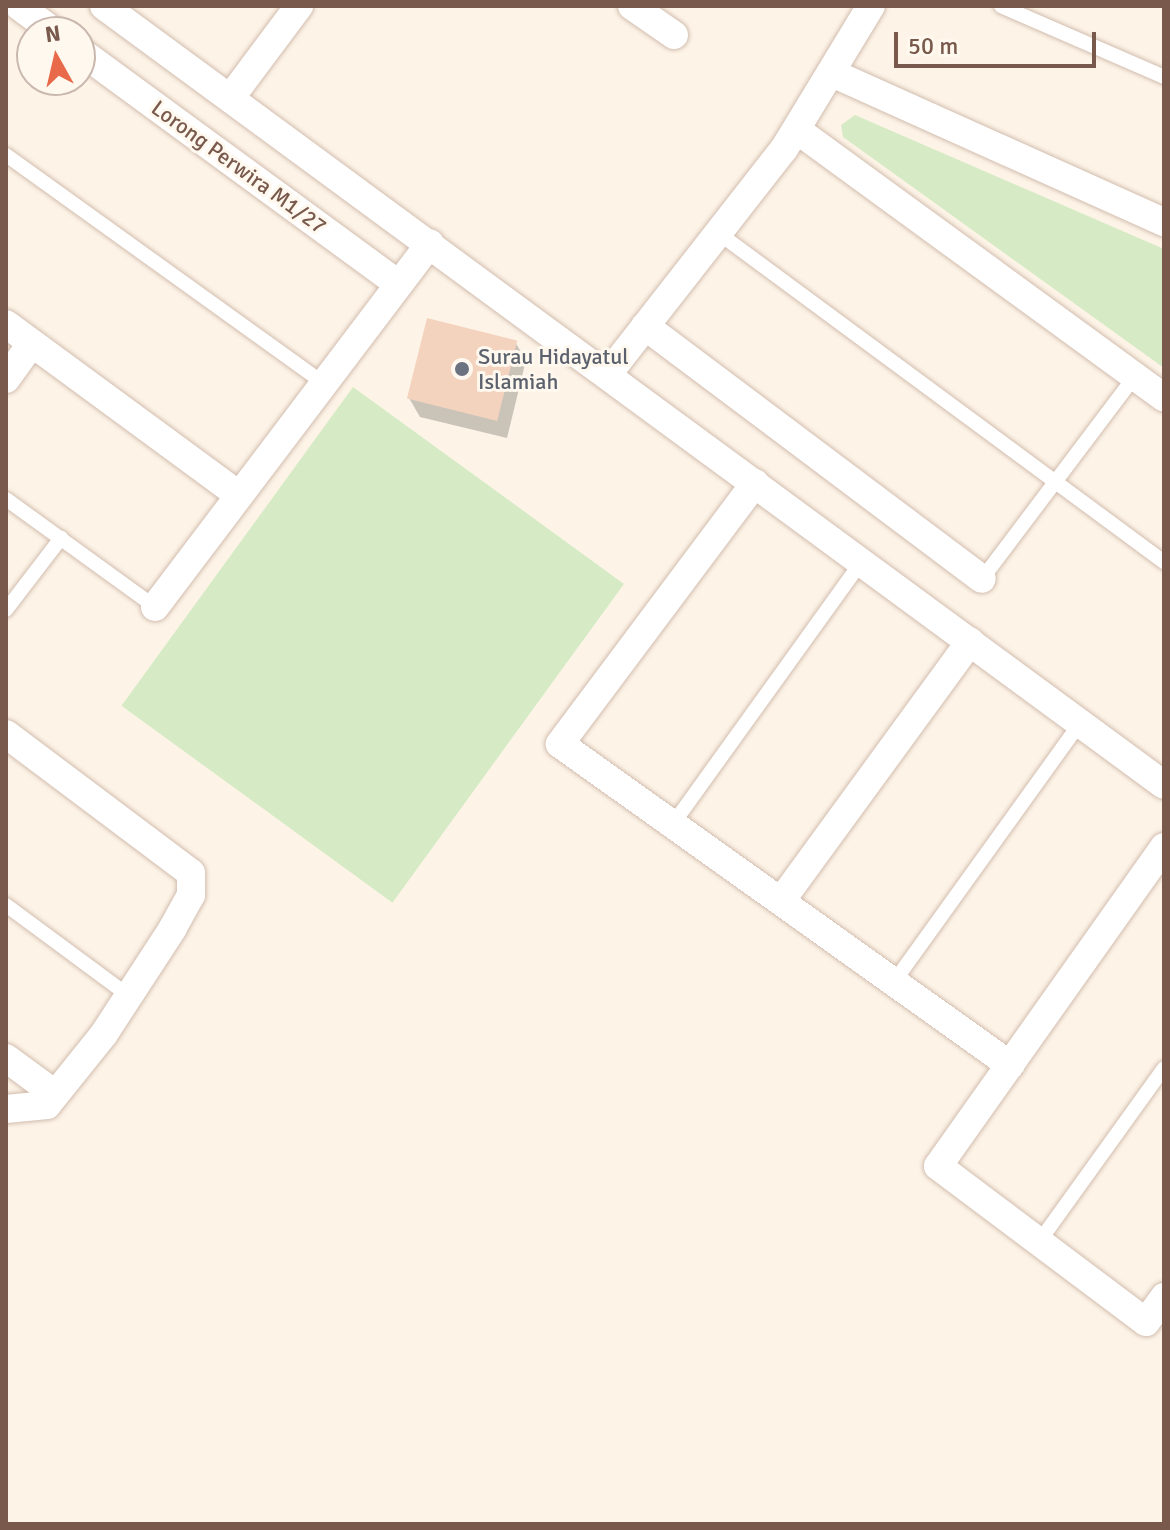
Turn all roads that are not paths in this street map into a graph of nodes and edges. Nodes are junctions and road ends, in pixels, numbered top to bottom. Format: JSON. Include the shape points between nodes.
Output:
{"nodes":[{"id":1,"x":104,"y":6,"type":"edge"},
{"id":2,"x":299,"y":6,"type":"edge"},
{"id":3,"x":632,"y":6,"type":"edge"},
{"id":4,"x":871,"y":6,"type":"edge"},
{"id":5,"x":1001,"y":6,"type":"edge"},
{"id":6,"x":674,"y":35,"type":"dead end"},
{"id":7,"x":96,"y":63,"type":"edge"},
{"id":8,"x":832,"y":73,"type":"junction"},
{"id":9,"x":1164,"y":77,"type":"edge"},
{"id":10,"x":231,"y":97,"type":"junction"},
{"id":11,"x":797,"y":130,"type":"junction"},
{"id":12,"x":6,"y":155,"type":"edge"},
{"id":13,"x":1164,"y":222,"type":"edge"},
{"id":14,"x":717,"y":232,"type":"junction"},
{"id":15,"x":430,"y":243,"type":"junction"},
{"id":16,"x":398,"y":284,"type":"junction"},
{"id":17,"x":6,"y":324,"type":"edge"},
{"id":18,"x":645,"y":326,"type":"junction"},
{"id":19,"x":32,"y":343,"type":"junction"},
{"id":20,"x":608,"y":374,"type":"junction"},
{"id":21,"x":1134,"y":377,"type":"junction"},
{"id":22,"x":6,"y":379,"type":"edge"},
{"id":23,"x":323,"y":383,"type":"junction"},
{"id":24,"x":1164,"y":398,"type":"edge"},
{"id":25,"x":1055,"y":482,"type":"junction"},
{"id":26,"x":755,"y":483,"type":"junction"},
{"id":27,"x":239,"y":495,"type":"junction"},
{"id":28,"x":6,"y":499,"type":"edge"},
{"id":29,"x":61,"y":538,"type":"junction"},
{"id":30,"x":861,"y":562,"type":"junction"},
{"id":31,"x":1164,"y":562,"type":"edge"},
{"id":32,"x":982,"y":579,"type":"joint"},
{"id":33,"x":155,"y":607,"type":"joint"},
{"id":34,"x":6,"y":610,"type":"edge"},
{"id":35,"x":970,"y":642,"type":"junction"},
{"id":36,"x":1080,"y":723,"type":"junction"},
{"id":37,"x":6,"y":734,"type":"edge"},
{"id":38,"x":1164,"y":785,"type":"edge"},
{"id":39,"x":673,"y":824,"type":"junction"},
{"id":40,"x":1164,"y":847,"type":"edge"},
{"id":41,"x":781,"y":901,"type":"junction"},
{"id":42,"x":6,"y":905,"type":"edge"},
{"id":43,"x":894,"y":982,"type":"junction"},
{"id":44,"x":129,"y":996,"type":"junction"},
{"id":45,"x":6,"y":1058,"type":"edge"},
{"id":46,"x":1010,"y":1065,"type":"junction"},
{"id":47,"x":1164,"y":1068,"type":"edge"},
{"id":48,"x":55,"y":1094,"type":"junction"},
{"id":49,"x":6,"y":1109,"type":"edge"},
{"id":50,"x":1039,"y":1242,"type":"junction"},
{"id":51,"x":1164,"y":1297,"type":"edge"}],
"edges":[{"from":1,"to":10,"type":"street"},
{"from":2,"to":10,"type":"street"},
{"from":3,"to":6,"type":"street"},
{"from":4,"to":8,"type":"street"},
{"from":5,"to":9,"type":"lane"},
{"from":7,"to":16,"type":"street","name":"Lorong Perwira M1/27"},
{"from":8,"to":11,"type":"street"},
{"from":8,"to":13,"type":"street"},
{"from":10,"to":15,"type":"street"},
{"from":11,"to":14,"type":"street"},
{"from":11,"to":21,"type":"street"},
{"from":12,"to":23,"type":"lane"},
{"from":14,"to":18,"type":"street"},
{"from":14,"to":25,"type":"lane"},
{"from":15,"to":16,"type":"street"},
{"from":15,"to":20,"type":"street"},
{"from":16,"to":23,"type":"street"},
{"from":17,"to":19,"type":"street"},
{"from":18,"to":20,"type":"street"},
{"from":18,"to":32,"type":"street"},
{"from":19,"to":22,"type":"street"},
{"from":19,"to":27,"type":"street"},
{"from":20,"to":26,"type":"street"},
{"from":21,"to":24,"type":"street"},
{"from":21,"to":25,"type":"lane"},
{"from":23,"to":27,"type":"street"},
{"from":25,"to":31,"type":"lane"},
{"from":25,"to":32,"type":"lane"},
{"from":26,"to":30,"type":"street"},
{"from":26,"to":39,"type":"street","via":[[560,744]]},
{"from":27,"to":33,"type":"street"},
{"from":28,"to":29,"type":"lane"},
{"from":29,"to":33,"type":"lane"},
{"from":29,"to":34,"type":"lane"},
{"from":30,"to":35,"type":"street"},
{"from":30,"to":39,"type":"lane"},
{"from":35,"to":36,"type":"street"},
{"from":35,"to":41,"type":"street"},
{"from":36,"to":38,"type":"street"},
{"from":36,"to":43,"type":"lane"},
{"from":37,"to":44,"type":"street","via":[[191,873],[191,895]]},
{"from":39,"to":41,"type":"street"},
{"from":40,"to":46,"type":"street"},
{"from":41,"to":43,"type":"street"},
{"from":42,"to":44,"type":"lane"},
{"from":43,"to":46,"type":"street"},
{"from":44,"to":48,"type":"street"},
{"from":45,"to":48,"type":"street"},
{"from":46,"to":50,"type":"street","via":[[938,1166]]},
{"from":47,"to":50,"type":"lane"},
{"from":48,"to":49,"type":"street","via":[[47,1105]]},
{"from":50,"to":51,"type":"street","via":[[1146,1322]]}]}
